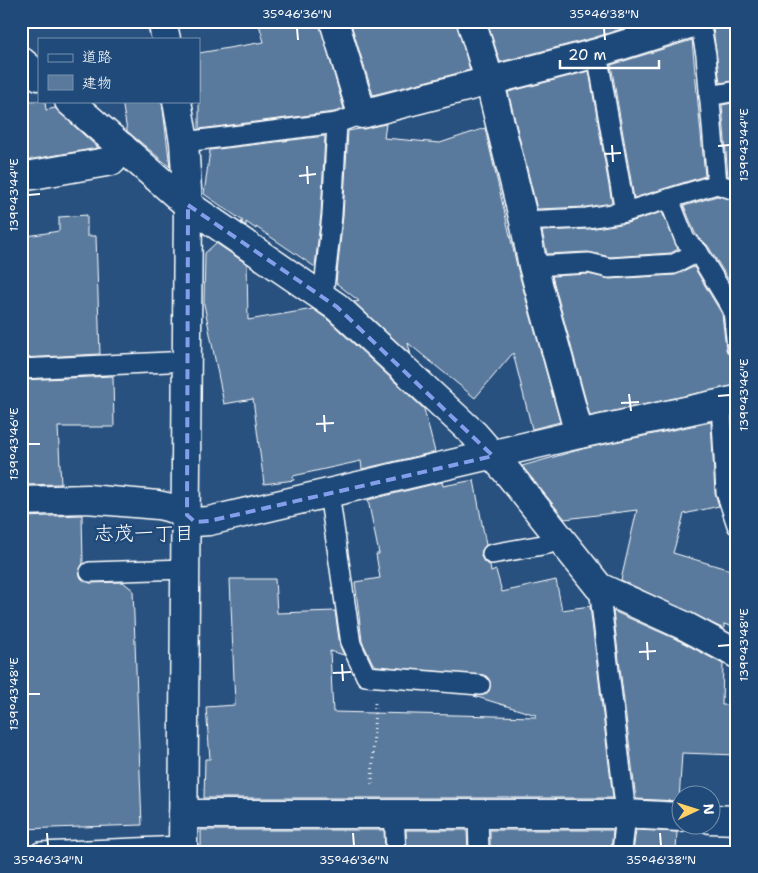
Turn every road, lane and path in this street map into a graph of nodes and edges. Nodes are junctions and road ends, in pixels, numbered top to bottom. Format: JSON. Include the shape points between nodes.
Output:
{"nodes":[{"id":1,"x":162,"y":21,"type":"edge"},
{"id":2,"x":334,"y":21,"type":"edge"},
{"id":3,"x":471,"y":21,"type":"edge"},
{"id":4,"x":700,"y":21,"type":"edge"},
{"id":5,"x":166,"y":38,"type":"edge"},
{"id":6,"x":597,"y":53,"type":"junction"},
{"id":7,"x":21,"y":61,"type":"edge"},
{"id":8,"x":38,"y":75,"type":"edge"},
{"id":9,"x":489,"y":79,"type":"junction"},
{"id":10,"x":737,"y":91,"type":"edge"},
{"id":11,"x":709,"y":96,"type":"junction"},
{"id":12,"x":70,"y":102,"type":"edge"},
{"id":13,"x":177,"y":102,"type":"edge"},
{"id":14,"x":362,"y":114,"type":"junction"},
{"id":15,"x":337,"y":124,"type":"junction"},
{"id":16,"x":184,"y":142,"type":"junction"},
{"id":17,"x":122,"y":147,"type":"junction"},
{"id":18,"x":21,"y":177,"type":"edge"},
{"id":19,"x":717,"y":184,"type":"junction"},
{"id":20,"x":737,"y":188,"type":"edge"},
{"id":21,"x":669,"y":199,"type":"junction"},
{"id":22,"x":188,"y":205,"type":"junction"},
{"id":23,"x":625,"y":212,"type":"junction"},
{"id":24,"x":524,"y":220,"type":"junction"},
{"id":25,"x":698,"y":252,"type":"junction"},
{"id":26,"x":533,"y":266,"type":"junction"},
{"id":27,"x":323,"y":297,"type":"junction"},
{"id":28,"x":735,"y":310,"type":"edge"},
{"id":29,"x":737,"y":347,"type":"edge"},
{"id":30,"x":189,"y":361,"type":"junction"},
{"id":31,"x":21,"y":368,"type":"edge"},
{"id":32,"x":729,"y":402,"type":"edge"},
{"id":33,"x":579,"y":434,"type":"junction"},
{"id":34,"x":493,"y":456,"type":"junction"},
{"id":35,"x":329,"y":492,"type":"junction"},
{"id":36,"x":21,"y":501,"type":"edge"},
{"id":37,"x":187,"y":515,"type":"junction"},
{"id":38,"x":737,"y":525,"type":"edge"},
{"id":39,"x":559,"y":536,"type":"junction"},
{"id":40,"x":492,"y":554,"type":"dead end"},
{"id":41,"x":186,"y":569,"type":"junction"},
{"id":42,"x":90,"y":572,"type":"dead end"},
{"id":43,"x":599,"y":586,"type":"junction"},
{"id":44,"x":737,"y":654,"type":"edge"},
{"id":45,"x":366,"y":676,"type":"junction"},
{"id":46,"x":480,"y":685,"type":"dead end"},
{"id":47,"x":183,"y":814,"type":"junction"},
{"id":48,"x":382,"y":814,"type":"junction"},
{"id":49,"x":478,"y":814,"type":"junction"},
{"id":50,"x":626,"y":814,"type":"junction"},
{"id":51,"x":670,"y":816,"type":"edge"},
{"id":52,"x":720,"y":819,"type":"edge"},
{"id":53,"x":737,"y":820,"type":"edge"},
{"id":54,"x":183,"y":849,"type":"edge"},
{"id":55,"x":40,"y":852,"type":"edge"},
{"id":56,"x":396,"y":852,"type":"edge"},
{"id":57,"x":479,"y":852,"type":"edge"},
{"id":58,"x":622,"y":852,"type":"edge"}],
"edges":[{"from":1,"to":5,"type":"street"},
{"from":2,"to":14,"type":"street"},
{"from":3,"to":9,"type":"street"},
{"from":4,"to":6,"type":"street"},
{"from":4,"to":11,"type":"lane"},
{"from":6,"to":9,"type":"street"},
{"from":6,"to":23,"type":"lane"},
{"from":7,"to":8,"type":"street"},
{"from":9,"to":14,"type":"street"},
{"from":9,"to":24,"type":"street"},
{"from":10,"to":11,"type":"lane"},
{"from":11,"to":19,"type":"lane"},
{"from":12,"to":17,"type":"street"},
{"from":13,"to":16,"type":"street"},
{"from":14,"to":15,"type":"lane"},
{"from":15,"to":16,"type":"lane"},
{"from":15,"to":27,"type":"lane"},
{"from":16,"to":22,"type":"street"},
{"from":17,"to":18,"type":"street","via":[[112,161]]},
{"from":17,"to":22,"type":"street"},
{"from":19,"to":20,"type":"lane"},
{"from":19,"to":21,"type":"lane"},
{"from":21,"to":23,"type":"lane"},
{"from":21,"to":25,"type":"lane","via":[[685,240]]},
{"from":22,"to":27,"type":"street"},
{"from":22,"to":30,"type":"street"},
{"from":23,"to":24,"type":"lane","via":[[587,218]]},
{"from":24,"to":26,"type":"street"},
{"from":25,"to":26,"type":"lane","via":[[674,264],[610,268],[589,263]]},
{"from":25,"to":28,"type":"lane"},
{"from":26,"to":33,"type":"street"},
{"from":27,"to":34,"type":"street","via":[[474,434]]},
{"from":28,"to":29,"type":"lane"},
{"from":30,"to":31,"type":"lane"},
{"from":30,"to":37,"type":"street"},
{"from":32,"to":33,"type":"street"},
{"from":32,"to":38,"type":"lane","via":[[726,492]]},
{"from":33,"to":34,"type":"street"},
{"from":34,"to":35,"type":"street"},
{"from":34,"to":39,"type":"street"},
{"from":35,"to":37,"type":"street","via":[[209,521],[196,522]]},
{"from":35,"to":45,"type":"lane","via":[[351,644]]},
{"from":36,"to":37,"type":"street","via":[[87,499],[168,506]]},
{"from":37,"to":41,"type":"street"},
{"from":39,"to":40,"type":"lane","via":[[548,544]]},
{"from":39,"to":43,"type":"street"},
{"from":41,"to":42,"type":"lane"},
{"from":41,"to":47,"type":"street"},
{"from":43,"to":44,"type":"street"},
{"from":43,"to":50,"type":"lane"},
{"from":45,"to":46,"type":"lane"},
{"from":45,"to":48,"type":"path","via":[[375,700]]},
{"from":47,"to":48,"type":"street"},
{"from":47,"to":54,"type":"street"},
{"from":48,"to":49,"type":"street"},
{"from":48,"to":56,"type":"lane"},
{"from":49,"to":50,"type":"street"},
{"from":49,"to":57,"type":"lane"},
{"from":50,"to":51,"type":"street"},
{"from":50,"to":58,"type":"lane"},
{"from":52,"to":53,"type":"street"},
{"from":54,"to":55,"type":"lane"}]}
